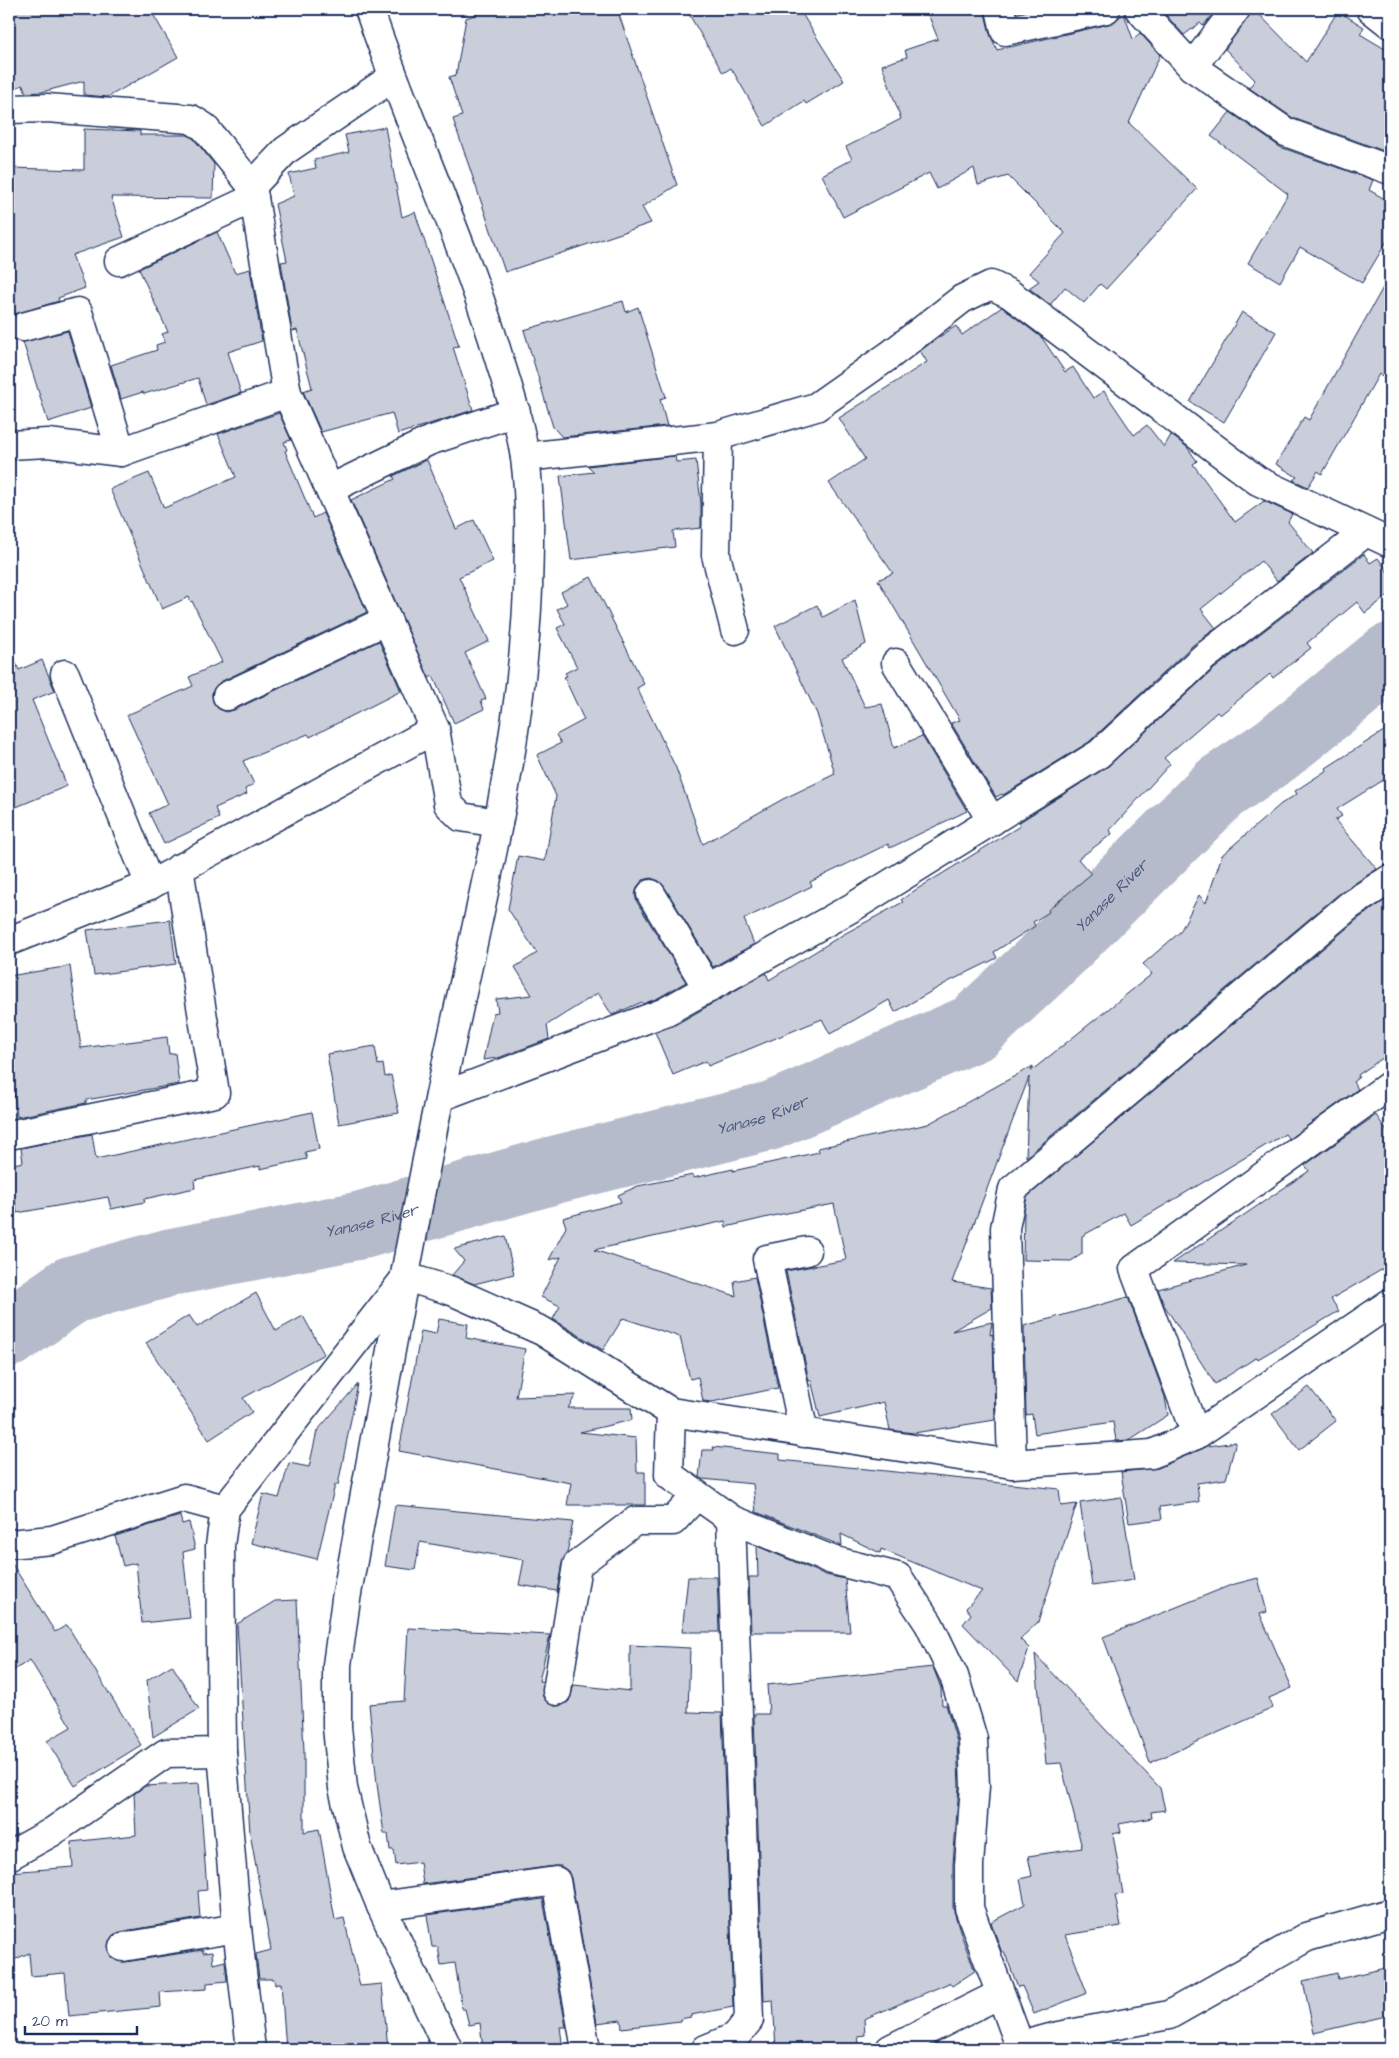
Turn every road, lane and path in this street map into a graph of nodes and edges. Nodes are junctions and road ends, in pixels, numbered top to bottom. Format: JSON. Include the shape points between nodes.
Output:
{"nodes":[{"id":1,"x":369,"y":9,"type":"edge"},
{"id":2,"x":1000,"y":9,"type":"edge"},
{"id":3,"x":1106,"y":9,"type":"edge"},
{"id":4,"x":1139,"y":9,"type":"edge"},
{"id":5,"x":1236,"y":9,"type":"edge"},
{"id":6,"x":1371,"y":9,"type":"edge"},
{"id":7,"x":1390,"y":24,"type":"edge"},
{"id":8,"x":1192,"y":67,"type":"junction"},
{"id":9,"x":393,"y":77,"type":"junction"},
{"id":10,"x":9,"y":109,"type":"edge"},
{"id":11,"x":1390,"y":170,"type":"edge"},
{"id":12,"x":253,"y":192,"type":"junction"},
{"id":13,"x":119,"y":261,"type":"dead end"},
{"id":14,"x":23,"y":327,"type":"dead end"},
{"id":15,"x":287,"y":393,"type":"junction"},
{"id":16,"x":516,"y":412,"type":"junction"},
{"id":17,"x":718,"y":436,"type":"junction"},
{"id":18,"x":9,"y":446,"type":"edge"},
{"id":19,"x":121,"y":452,"type":"junction"},
{"id":20,"x":524,"y":457,"type":"junction"},
{"id":21,"x":330,"y":489,"type":"junction"},
{"id":22,"x":1378,"y":538,"type":"edge"},
{"id":23,"x":388,"y":620,"type":"junction"},
{"id":24,"x":735,"y":630,"type":"dead end"},
{"id":25,"x":896,"y":663,"type":"dead end"},
{"id":26,"x":65,"y":674,"type":"dead end"},
{"id":27,"x":226,"y":696,"type":"dead end"},
{"id":28,"x":435,"y":729,"type":"junction"},
{"id":29,"x":992,"y":821,"type":"junction"},
{"id":30,"x":498,"y":823,"type":"junction"},
{"id":31,"x":179,"y":868,"type":"junction"},
{"id":32,"x":1390,"y":878,"type":"edge"},
{"id":33,"x":150,"y":885,"type":"junction"},
{"id":34,"x":651,"y":894,"type":"dead end"},
{"id":35,"x":9,"y":941,"type":"edge"},
{"id":36,"x":708,"y":988,"type":"junction"},
{"id":37,"x":1390,"y":1085,"type":"edge"},
{"id":38,"x":438,"y":1105,"type":"junction"},
{"id":39,"x":9,"y":1135,"type":"edge"},
{"id":40,"x":807,"y":1250,"type":"dead end"},
{"id":41,"x":406,"y":1273,"type":"junction"},
{"id":42,"x":1390,"y":1303,"type":"edge"},
{"id":43,"x":671,"y":1412,"type":"junction"},
{"id":44,"x":804,"y":1433,"type":"junction"},
{"id":45,"x":1196,"y":1435,"type":"junction"},
{"id":46,"x":1012,"y":1464,"type":"junction"},
{"id":47,"x":697,"y":1494,"type":"junction"},
{"id":48,"x":225,"y":1510,"type":"junction"},
{"id":49,"x":731,"y":1519,"type":"junction"},
{"id":50,"x":9,"y":1544,"type":"edge"},
{"id":51,"x":557,"y":1691,"type":"dead end"},
{"id":52,"x":222,"y":1752,"type":"junction"},
{"id":53,"x":9,"y":1856,"type":"edge"},
{"id":54,"x":381,"y":1906,"type":"junction"},
{"id":55,"x":1390,"y":1913,"type":"edge"},
{"id":56,"x":237,"y":1928,"type":"junction"},
{"id":57,"x":123,"y":1947,"type":"dead end"},
{"id":58,"x":1000,"y":1994,"type":"junction"},
{"id":59,"x":1020,"y":2048,"type":"edge"},
{"id":60,"x":252,"y":2049,"type":"edge"},
{"id":61,"x":448,"y":2049,"type":"edge"},
{"id":62,"x":586,"y":2049,"type":"edge"},
{"id":63,"x":706,"y":2049,"type":"edge"},
{"id":64,"x":890,"y":2049,"type":"edge"}],
"edges":[{"from":1,"to":9,"type":"street"},
{"from":2,"to":3,"type":"street","via":[[1005,30]]},
{"from":4,"to":8,"type":"street"},
{"from":5,"to":8,"type":"street"},
{"from":6,"to":7,"type":"street"},
{"from":8,"to":11,"type":"street","via":[[1286,132]]},
{"from":9,"to":12,"type":"street","via":[[286,150]]},
{"from":9,"to":16,"type":"street","via":[[480,298]]},
{"from":10,"to":12,"type":"street","via":[[47,108],[191,119],[204,127]]},
{"from":12,"to":13,"type":"street"},
{"from":12,"to":15,"type":"street"},
{"from":14,"to":19,"type":"street","via":[[78,312]]},
{"from":15,"to":19,"type":"street"},
{"from":15,"to":21,"type":"street"},
{"from":16,"to":20,"type":"street"},
{"from":16,"to":21,"type":"street","via":[[429,441]]},
{"from":17,"to":20,"type":"street"},
{"from":17,"to":22,"type":"street","via":[[816,407],[962,299],[991,285],[1010,294],[1258,481]]},
{"from":17,"to":24,"type":"street","via":[[716,555]]},
{"from":18,"to":19,"type":"street","via":[[48,443]]},
{"from":20,"to":30,"type":"street","via":[[530,518],[526,628],[518,706]]},
{"from":21,"to":23,"type":"street"},
{"from":22,"to":29,"type":"street","via":[[1204,657],[1099,754]]},
{"from":23,"to":27,"type":"street"},
{"from":23,"to":28,"type":"street"},
{"from":25,"to":29,"type":"street"},
{"from":26,"to":33,"type":"street"},
{"from":28,"to":30,"type":"street","via":[[448,804],[461,817]]},
{"from":28,"to":31,"type":"street"},
{"from":29,"to":36,"type":"street","via":[[853,907]]},
{"from":30,"to":38,"type":"street"},
{"from":31,"to":33,"type":"street"},
{"from":31,"to":39,"type":"street","via":[[215,1093]]},
{"from":32,"to":46,"type":"street","via":[[1350,905],[1013,1189],[1005,1228]]},
{"from":33,"to":35,"type":"street"},
{"from":34,"to":36,"type":"street"},
{"from":36,"to":38,"type":"street","via":[[665,1012]]},
{"from":37,"to":45,"type":"street","via":[[1134,1268]]},
{"from":38,"to":41,"type":"street"},
{"from":40,"to":44,"type":"street","via":[[767,1259]]},
{"from":41,"to":43,"type":"street","via":[[542,1331]]},
{"from":41,"to":48,"type":"street"},
{"from":41,"to":54,"type":"street","via":[[346,1599],[337,1665],[337,1727],[343,1788],[357,1847]]},
{"from":42,"to":45,"type":"street"},
{"from":43,"to":44,"type":"street"},
{"from":43,"to":47,"type":"street","via":[[669,1475]]},
{"from":44,"to":46,"type":"street"},
{"from":45,"to":46,"type":"street","via":[[1152,1454]]},
{"from":47,"to":49,"type":"street"},
{"from":47,"to":51,"type":"street","via":[[673,1521],[635,1521],[577,1565]]},
{"from":48,"to":50,"type":"street","via":[[184,1498],[52,1540]]},
{"from":48,"to":52,"type":"street","via":[[220,1546]]},
{"from":49,"to":58,"type":"street","via":[[832,1560],[898,1577],[929,1624],[954,1676],[973,1739],[975,1786],[969,1908]]},
{"from":49,"to":63,"type":"street","via":[[749,2020],[735,2037]]},
{"from":52,"to":53,"type":"street","via":[[166,1754],[52,1832]]},
{"from":52,"to":56,"type":"street"},
{"from":54,"to":61,"type":"street"},
{"from":54,"to":62,"type":"street","via":[[556,1881]]},
{"from":55,"to":59,"type":"street","via":[[1307,1937],[1169,2016],[1054,2036]]},
{"from":56,"to":57,"type":"street"},
{"from":56,"to":60,"type":"street"},
{"from":58,"to":59,"type":"street"},
{"from":58,"to":64,"type":"street"}]}
